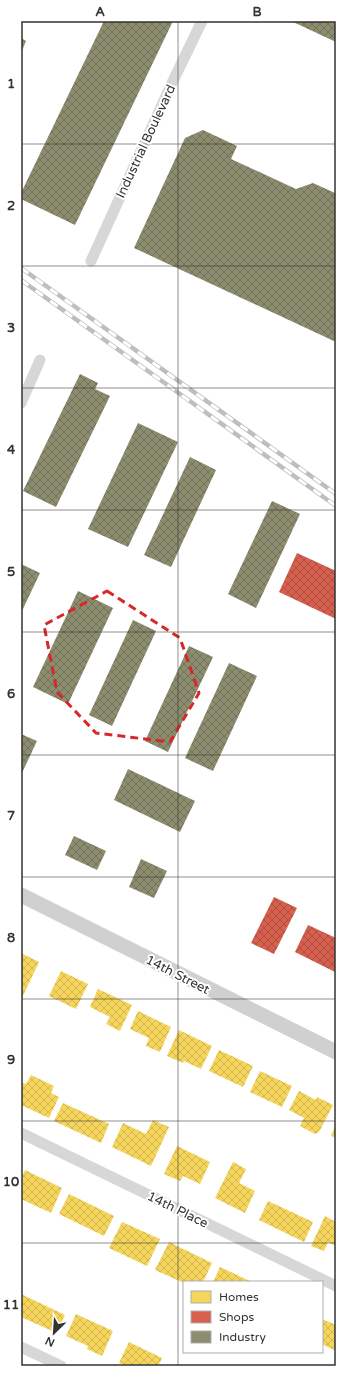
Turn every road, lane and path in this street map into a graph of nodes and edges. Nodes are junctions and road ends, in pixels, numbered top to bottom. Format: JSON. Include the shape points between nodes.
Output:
{"nodes":[{"id":1,"x":202,"y":21,"type":"edge"},
{"id":2,"x":90,"y":261,"type":"dead end"},
{"id":3,"x":40,"y":360,"type":"dead end"},
{"id":4,"x":21,"y":403,"type":"edge"},
{"id":5,"x":21,"y":895,"type":"edge"},
{"id":6,"x":336,"y":1052,"type":"edge"},
{"id":7,"x":21,"y":1133,"type":"edge"},
{"id":8,"x":336,"y":1286,"type":"edge"},
{"id":9,"x":21,"y":1347,"type":"edge"},
{"id":10,"x":61,"y":1366,"type":"edge"}],
"edges":[{"from":1,"to":2,"type":"street","name":"Industrial Boulevard"},
{"from":3,"to":4,"type":"street"},
{"from":5,"to":6,"type":"main road","name":"14th Street"},
{"from":7,"to":8,"type":"street","name":"14th Place"},
{"from":9,"to":10,"type":"street"}]}
